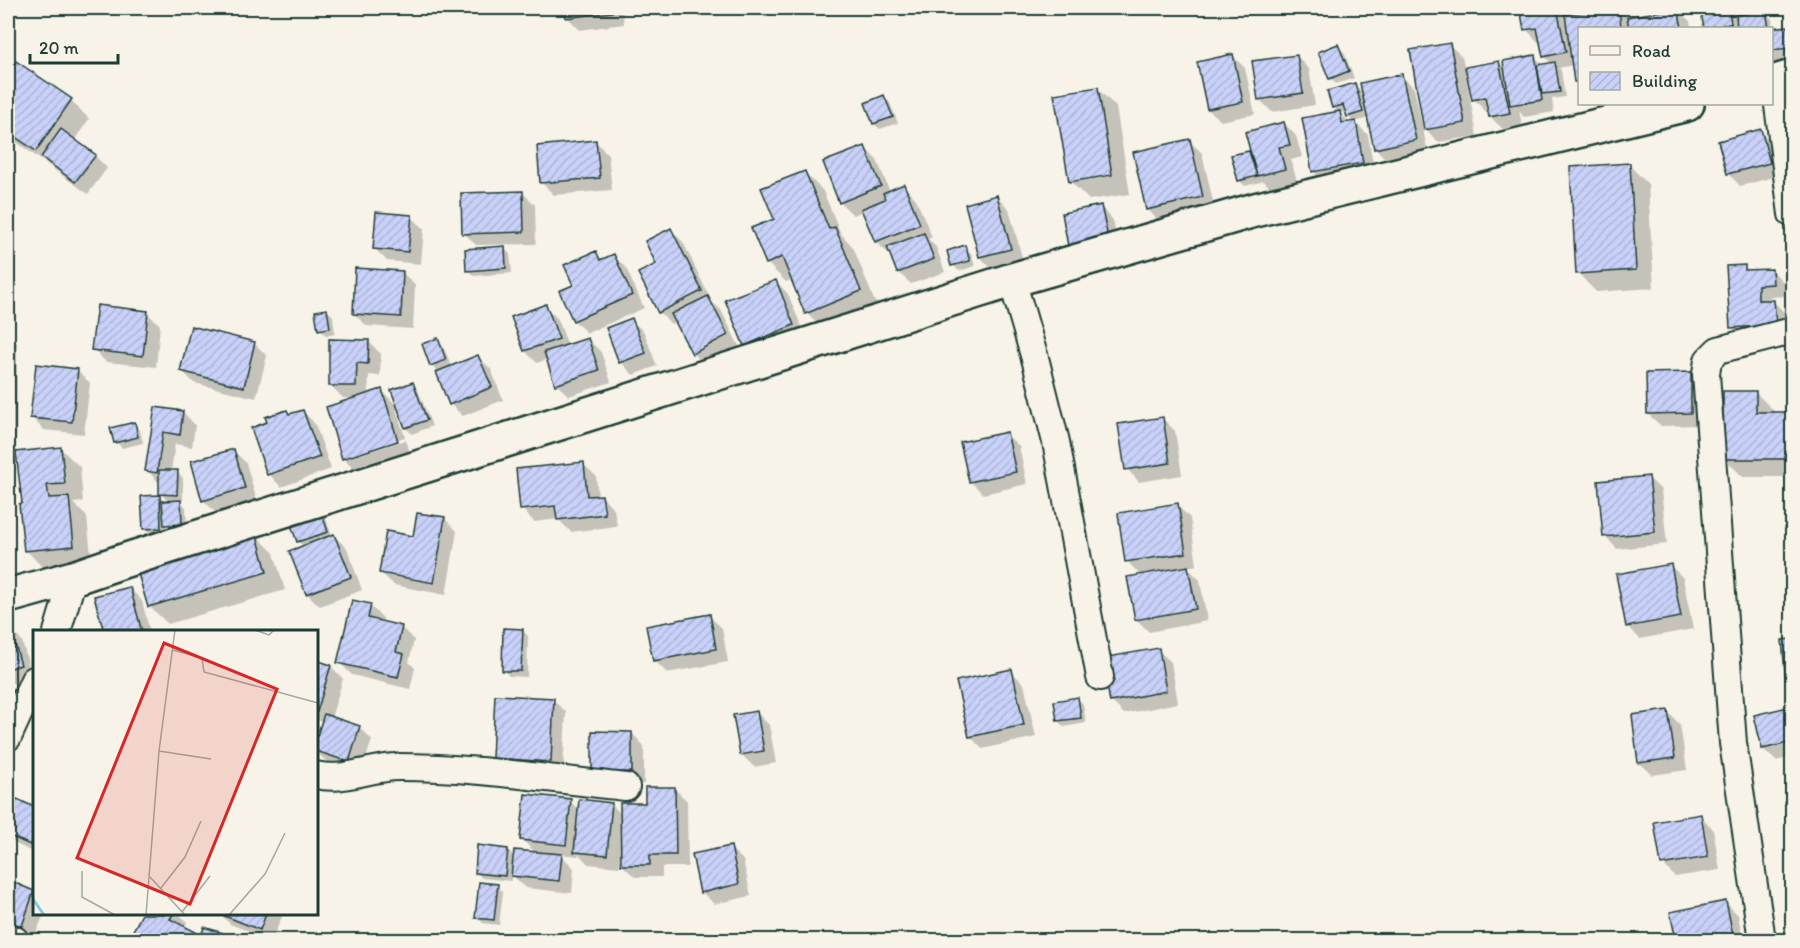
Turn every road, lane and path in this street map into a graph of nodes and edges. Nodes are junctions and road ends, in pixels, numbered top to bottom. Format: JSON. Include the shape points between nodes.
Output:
{"nodes":[{"id":1,"x":1780,"y":81,"type":"edge"},
{"id":2,"x":1683,"y":105,"type":"edge"},
{"id":3,"x":1792,"y":214,"type":"edge"},
{"id":4,"x":1012,"y":280,"type":"junction"},
{"id":5,"x":1792,"y":331,"type":"edge"},
{"id":6,"x":73,"y":578,"type":"junction"},
{"id":7,"x":8,"y":596,"type":"edge"},
{"id":8,"x":58,"y":630,"type":"edge"},
{"id":9,"x":1100,"y":677,"type":"dead end"},
{"id":10,"x":32,"y":690,"type":"edge"},
{"id":11,"x":8,"y":737,"type":"edge"},
{"id":12,"x":318,"y":775,"type":"edge"},
{"id":13,"x":626,"y":787,"type":"dead end"},
{"id":14,"x":8,"y":938,"type":"edge"},
{"id":15,"x":15,"y":940,"type":"edge"},
{"id":16,"x":1762,"y":940,"type":"edge"}],
"edges":[{"from":1,"to":3,"type":"street"},
{"from":2,"to":4,"type":"street","via":[[1255,210]]},
{"from":4,"to":6,"type":"street"},
{"from":4,"to":9,"type":"street","via":[[1056,442]]},
{"from":5,"to":16,"type":"street","via":[[1718,350],[1708,360],[1706,374],[1733,743]]},
{"from":6,"to":7,"type":"street"},
{"from":6,"to":8,"type":"street"},
{"from":10,"to":11,"type":"street"},
{"from":12,"to":13,"type":"street","via":[[348,776],[395,767],[427,768]]},
{"from":14,"to":15,"type":"street"}]}
